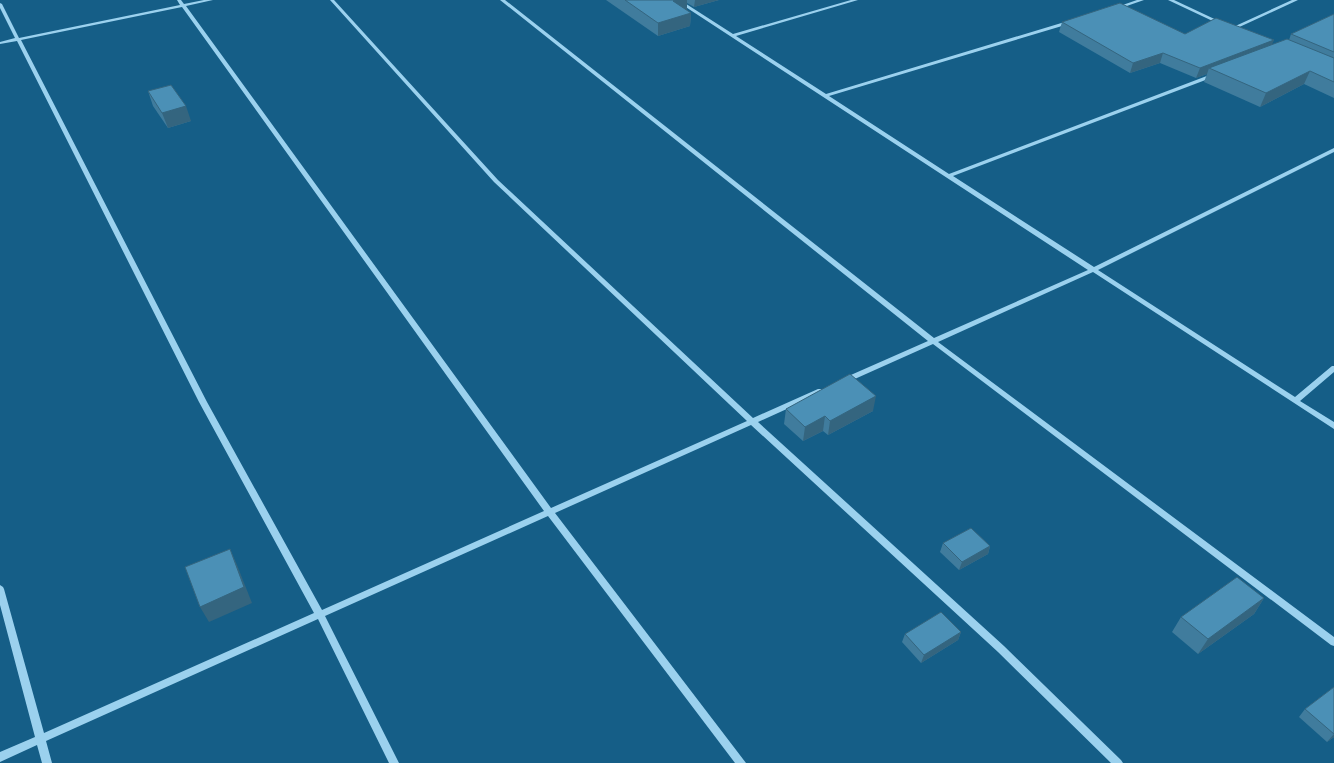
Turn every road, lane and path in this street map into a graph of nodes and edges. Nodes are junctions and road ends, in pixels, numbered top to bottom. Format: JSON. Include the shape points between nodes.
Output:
{"nodes":[{"id":1,"x":211,"y":0,"type":"edge"},
{"id":2,"x":332,"y":0,"type":"edge"},
{"id":3,"x":502,"y":0,"type":"edge"},
{"id":4,"x":677,"y":0,"type":"edge"},
{"id":5,"x":856,"y":0,"type":"edge"},
{"id":6,"x":1142,"y":0,"type":"edge"},
{"id":7,"x":1170,"y":0,"type":"edge"},
{"id":8,"x":1296,"y":0,"type":"edge"},
{"id":9,"x":181,"y":3,"type":"edge"},
{"id":10,"x":0,"y":4,"type":"edge"},
{"id":11,"x":1112,"y":9,"type":"edge"},
{"id":12,"x":1074,"y":21,"type":"edge"},
{"id":13,"x":1233,"y":28,"type":"junction"},
{"id":14,"x":1240,"y":31,"type":"edge"},
{"id":15,"x":732,"y":36,"type":"junction"},
{"id":16,"x":18,"y":39,"type":"junction"},
{"id":17,"x":0,"y":43,"type":"edge"},
{"id":18,"x":1222,"y":72,"type":"edge"},
{"id":19,"x":825,"y":96,"type":"junction"},
{"id":20,"x":1334,"y":150,"type":"edge"},
{"id":21,"x":949,"y":176,"type":"junction"},
{"id":22,"x":1093,"y":270,"type":"junction"},
{"id":23,"x":933,"y":341,"type":"junction"},
{"id":24,"x":1334,"y":368,"type":"edge"},
{"id":25,"x":839,"y":383,"type":"edge"},
{"id":26,"x":825,"y":389,"type":"edge"},
{"id":27,"x":1295,"y":401,"type":"junction"},
{"id":28,"x":752,"y":421,"type":"junction"},
{"id":29,"x":1334,"y":426,"type":"edge"},
{"id":30,"x":549,"y":511,"type":"junction"},
{"id":31,"x":0,"y":589,"type":"edge"},
{"id":32,"x":319,"y":613,"type":"junction"},
{"id":33,"x":1334,"y":642,"type":"edge"},
{"id":34,"x":41,"y":739,"type":"junction"},
{"id":35,"x":0,"y":756,"type":"edge"},
{"id":36,"x":47,"y":763,"type":"edge"},
{"id":37,"x":394,"y":763,"type":"edge"},
{"id":38,"x":741,"y":763,"type":"edge"},
{"id":39,"x":1118,"y":763,"type":"edge"}],
"edges":[{"from":1,"to":9,"type":"street"},
{"from":2,"to":28,"type":"street","via":[[496,181]]},
{"from":3,"to":23,"type":"street"},
{"from":4,"to":15,"type":"street"},
{"from":5,"to":15,"type":"street"},
{"from":6,"to":11,"type":"street"},
{"from":7,"to":13,"type":"street"},
{"from":8,"to":13,"type":"street"},
{"from":9,"to":16,"type":"street"},
{"from":9,"to":30,"type":"street"},
{"from":10,"to":16,"type":"street"},
{"from":12,"to":19,"type":"street"},
{"from":13,"to":14,"type":"street"},
{"from":15,"to":19,"type":"street"},
{"from":16,"to":17,"type":"street"},
{"from":16,"to":32,"type":"street","via":[[203,402]]},
{"from":18,"to":21,"type":"street"},
{"from":19,"to":21,"type":"street"},
{"from":20,"to":22,"type":"street"},
{"from":21,"to":22,"type":"street"},
{"from":22,"to":23,"type":"street"},
{"from":22,"to":27,"type":"street"},
{"from":23,"to":25,"type":"street"},
{"from":23,"to":33,"type":"street"},
{"from":24,"to":27,"type":"street"},
{"from":26,"to":28,"type":"street"},
{"from":27,"to":29,"type":"street"},
{"from":28,"to":30,"type":"street"},
{"from":28,"to":39,"type":"street","via":[[1001,649]]},
{"from":30,"to":32,"type":"street"},
{"from":30,"to":38,"type":"street"},
{"from":31,"to":34,"type":"street"},
{"from":32,"to":34,"type":"street"},
{"from":32,"to":37,"type":"street"},
{"from":34,"to":35,"type":"street"},
{"from":34,"to":36,"type":"street"}]}
